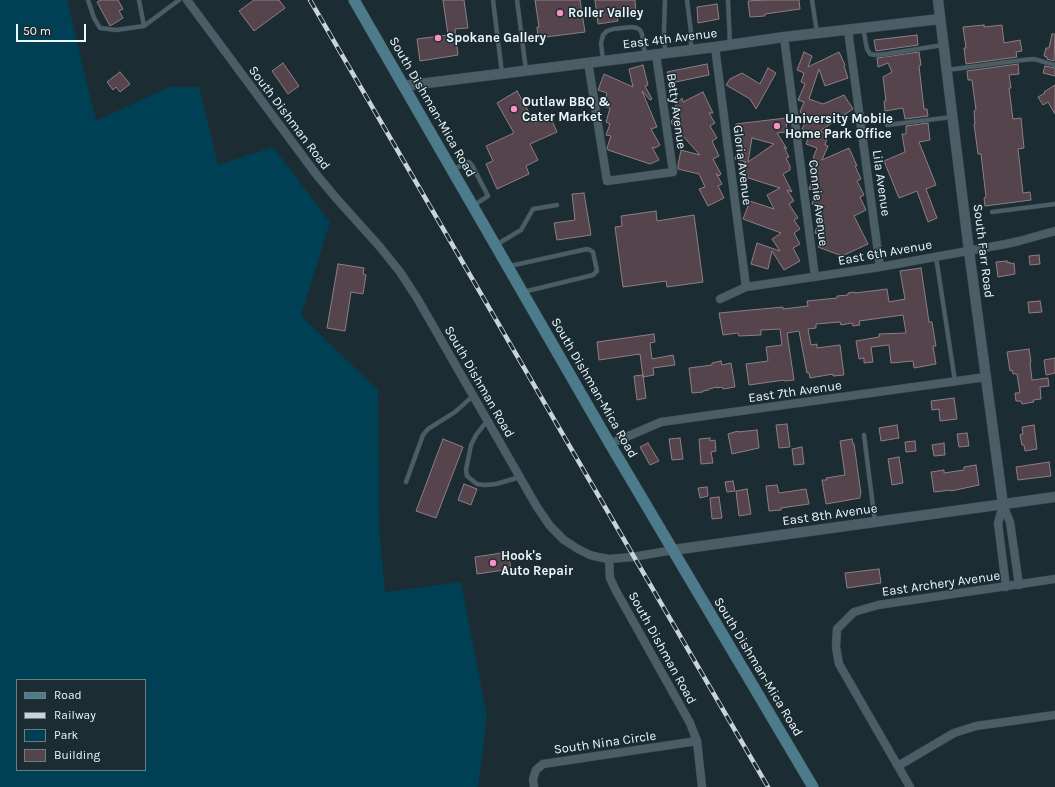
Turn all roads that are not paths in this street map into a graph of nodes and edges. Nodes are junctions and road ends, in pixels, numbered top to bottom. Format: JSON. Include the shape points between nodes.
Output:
{"nodes":[{"id":1,"x":88,"y":0,"type":"edge"},
{"id":2,"x":139,"y":0,"type":"edge"},
{"id":3,"x":180,"y":0,"type":"edge"},
{"id":4,"x":187,"y":0,"type":"edge"},
{"id":5,"x":354,"y":0,"type":"edge"},
{"id":6,"x":493,"y":0,"type":"edge"},
{"id":7,"x":517,"y":0,"type":"edge"},
{"id":8,"x":665,"y":0,"type":"edge"},
{"id":9,"x":687,"y":0,"type":"edge"},
{"id":10,"x":728,"y":0,"type":"edge"},
{"id":11,"x":812,"y":0,"type":"edge"},
{"id":12,"x":938,"y":0,"type":"edge"},
{"id":13,"x":940,"y":19,"type":"junction"},
{"id":14,"x":144,"y":26,"type":"junction"},
{"id":15,"x":863,"y":28,"type":"junction"},
{"id":16,"x":848,"y":30,"type":"junction"},
{"id":17,"x":817,"y":33,"type":"junction"},
{"id":18,"x":784,"y":37,"type":"junction"},
{"id":19,"x":730,"y":44,"type":"junction"},
{"id":20,"x":944,"y":45,"type":"junction"},
{"id":21,"x":715,"y":47,"type":"junction"},
{"id":22,"x":691,"y":50,"type":"junction"},
{"id":23,"x":660,"y":53,"type":"junction"},
{"id":24,"x":645,"y":55,"type":"junction"},
{"id":25,"x":603,"y":60,"type":"junction"},
{"id":26,"x":588,"y":62,"type":"junction"},
{"id":27,"x":1055,"y":65,"type":"edge"},
{"id":28,"x":526,"y":70,"type":"junction"},
{"id":29,"x":947,"y":70,"type":"junction"},
{"id":30,"x":502,"y":73,"type":"junction"},
{"id":31,"x":403,"y":86,"type":"junction"},
{"id":32,"x":953,"y":117,"type":"junction"},
{"id":33,"x":887,"y":125,"type":"dead end"},
{"id":34,"x":452,"y":170,"type":"junction"},
{"id":35,"x":1055,"y":204,"type":"edge"},
{"id":36,"x":557,"y":205,"type":"dead end"},
{"id":37,"x":473,"y":206,"type":"junction"},
{"id":38,"x":992,"y":212,"type":"dead end"},
{"id":39,"x":1055,"y":231,"type":"edge"},
{"id":40,"x":495,"y":246,"type":"junction"},
{"id":41,"x":969,"y":251,"type":"junction"},
{"id":42,"x":936,"y":257,"type":"junction"},
{"id":43,"x":508,"y":267,"type":"junction"},
{"id":44,"x":880,"y":267,"type":"junction"},
{"id":45,"x":815,"y":277,"type":"junction"},
{"id":46,"x":746,"y":287,"type":"junction"},
{"id":47,"x":522,"y":292,"type":"junction"},
{"id":48,"x":720,"y":299,"type":"dead end"},
{"id":49,"x":986,"y":377,"type":"junction"},
{"id":50,"x":955,"y":382,"type":"junction"},
{"id":51,"x":473,"y":396,"type":"junction"},
{"id":52,"x":487,"y":421,"type":"junction"},
{"id":53,"x":864,"y":435,"type":"dead end"},
{"id":54,"x":610,"y":444,"type":"junction"},
{"id":55,"x":520,"y":477,"type":"junction"},
{"id":56,"x":406,"y":482,"type":"dead end"},
{"id":57,"x":1055,"y":497,"type":"edge"},
{"id":58,"x":1003,"y":505,"type":"junction"},
{"id":59,"x":875,"y":522,"type":"junction"},
{"id":60,"x":673,"y":550,"type":"junction"},
{"id":61,"x":609,"y":559,"type":"junction"},
{"id":62,"x":1055,"y":579,"type":"edge"},
{"id":63,"x":1019,"y":585,"type":"junction"},
{"id":64,"x":1006,"y":587,"type":"junction"},
{"id":65,"x":1055,"y":715,"type":"edge"},
{"id":66,"x":697,"y":741,"type":"junction"},
{"id":67,"x":898,"y":766,"type":"junction"},
{"id":68,"x":534,"y":787,"type":"edge"},
{"id":69,"x":702,"y":787,"type":"edge"},
{"id":70,"x":813,"y":787,"type":"edge"},
{"id":71,"x":910,"y":787,"type":"edge"}],
"edges":[{"from":1,"to":14,"type":"lane","via":[[100,28],[116,30]]},
{"from":2,"to":14,"type":"lane"},
{"from":3,"to":14,"type":"lane"},
{"from":4,"to":51,"type":"street","name":"South Dishman Road","via":[[316,174],[400,272]]},
{"from":5,"to":31,"type":"main road","name":"South Dishman-Mica Road"},
{"from":6,"to":30,"type":"lane"},
{"from":7,"to":28,"type":"lane"},
{"from":8,"to":23,"type":"lane"},
{"from":9,"to":22,"type":"lane"},
{"from":10,"to":19,"type":"lane"},
{"from":11,"to":17,"type":"lane"},
{"from":12,"to":13,"type":"street","name":"South Farr Road"},
{"from":13,"to":15,"type":"street","name":"East 4th Avenue"},
{"from":13,"to":20,"type":"street","name":"South Farr Road"},
{"from":15,"to":16,"type":"street","name":"East 4th Avenue"},
{"from":15,"to":20,"type":"lane","via":[[870,54]]},
{"from":16,"to":17,"type":"street","name":"East 4th Avenue"},
{"from":16,"to":44,"type":"street","name":"Lila Avenue"},
{"from":17,"to":18,"type":"street","name":"East 4th Avenue"},
{"from":18,"to":19,"type":"street","name":"East 4th Avenue"},
{"from":18,"to":45,"type":"street","name":"Connie Avenue"},
{"from":19,"to":21,"type":"street","name":"East 4th Avenue"},
{"from":20,"to":29,"type":"street","name":"South Farr Road"},
{"from":21,"to":22,"type":"street","name":"East 4th Avenue"},
{"from":21,"to":46,"type":"street","name":"Gloria Avenue"},
{"from":22,"to":23,"type":"street","name":"East 4th Avenue"},
{"from":23,"to":24,"type":"street","name":"East 4th Avenue"},
{"from":23,"to":26,"type":"street","name":"Betty Avenue","via":[[673,172],[607,182]]},
{"from":24,"to":25,"type":"street","name":"East 4th Avenue"},
{"from":24,"to":25,"type":"lane","via":[[640,30],[632,27],[613,29],[603,35]]},
{"from":25,"to":26,"type":"street","name":"East 4th Avenue"},
{"from":26,"to":28,"type":"street","name":"East 4th Avenue"},
{"from":27,"to":29,"type":"lane","via":[[1023,60]]},
{"from":28,"to":30,"type":"street","name":"East 4th Avenue"},
{"from":29,"to":32,"type":"street","name":"South Farr Road"},
{"from":30,"to":31,"type":"street","name":"East 4th Avenue"},
{"from":31,"to":34,"type":"main road","name":"South Dishman-Mica Road"},
{"from":32,"to":33,"type":"lane"},
{"from":32,"to":41,"type":"street","name":"South Farr Road"},
{"from":34,"to":37,"type":"main road","name":"South Dishman-Mica Road"},
{"from":34,"to":37,"type":"lane","via":[[469,162],[472,165],[488,196]]},
{"from":35,"to":38,"type":"lane"},
{"from":36,"to":40,"type":"lane","via":[[533,209],[520,230]]},
{"from":37,"to":40,"type":"main road","name":"South Dishman-Mica Road"},
{"from":39,"to":41,"type":"street","name":"East 6th Avenue"},
{"from":40,"to":43,"type":"main road","name":"South Dishman-Mica Road"},
{"from":41,"to":42,"type":"street","name":"East 6th Avenue"},
{"from":41,"to":49,"type":"street","name":"South Farr Road"},
{"from":42,"to":44,"type":"street","name":"East 6th Avenue"},
{"from":42,"to":50,"type":"lane"},
{"from":43,"to":47,"type":"main road","name":"South Dishman-Mica Road"},
{"from":43,"to":47,"type":"lane","via":[[587,249],[593,252],[597,271],[593,275]]},
{"from":44,"to":45,"type":"street","name":"East 6th Avenue"},
{"from":45,"to":46,"type":"street","name":"East 6th Avenue"},
{"from":46,"to":48,"type":"street","name":"East 6th Avenue"},
{"from":47,"to":54,"type":"main road","name":"South Dishman-Mica Road"},
{"from":49,"to":50,"type":"street","name":"East 7th Avenue"},
{"from":49,"to":58,"type":"street","name":"South Farr Road"},
{"from":50,"to":54,"type":"street","name":"East 7th Avenue","via":[[660,422]]},
{"from":51,"to":52,"type":"street","name":"South Dishman Road"},
{"from":51,"to":56,"type":"lane","via":[[423,435]]},
{"from":52,"to":55,"type":"street","name":"South Dishman Road"},
{"from":52,"to":55,"type":"lane","via":[[471,444],[467,476],[477,484],[485,485]]},
{"from":53,"to":59,"type":"lane"},
{"from":54,"to":60,"type":"main road","name":"South Dishman-Mica Road"},
{"from":55,"to":61,"type":"street","name":"South Dishman Road","via":[[544,517],[558,534],[590,555]]},
{"from":57,"to":58,"type":"street","name":"East 8th Avenue"},
{"from":58,"to":59,"type":"street","name":"East 8th Avenue"},
{"from":58,"to":63,"type":"street","name":"South Farr Road","via":[[1010,522]]},
{"from":58,"to":64,"type":"street","name":"South Farr Road","via":[[998,523]]},
{"from":59,"to":60,"type":"street","name":"East 8th Avenue"},
{"from":60,"to":61,"type":"street","name":"East 8th Avenue"},
{"from":60,"to":70,"type":"main road","name":"South Dishman-Mica Road"},
{"from":61,"to":66,"type":"street","name":"South Dishman Road","via":[[610,578],[615,589],[690,723]]},
{"from":62,"to":63,"type":"street","name":"East Archery Avenue"},
{"from":63,"to":64,"type":"street","name":"East Archery Avenue"},
{"from":64,"to":67,"type":"street","name":"East Archery Avenue","via":[[878,605],[854,612],[837,629],[836,647],[839,664]]},
{"from":65,"to":67,"type":"street","via":[[976,726],[954,733]]},
{"from":66,"to":68,"type":"street","name":"South Nina Circle","via":[[543,764],[536,770]]},
{"from":66,"to":69,"type":"street","name":"South Dishman Road"},
{"from":67,"to":71,"type":"street"}]}
